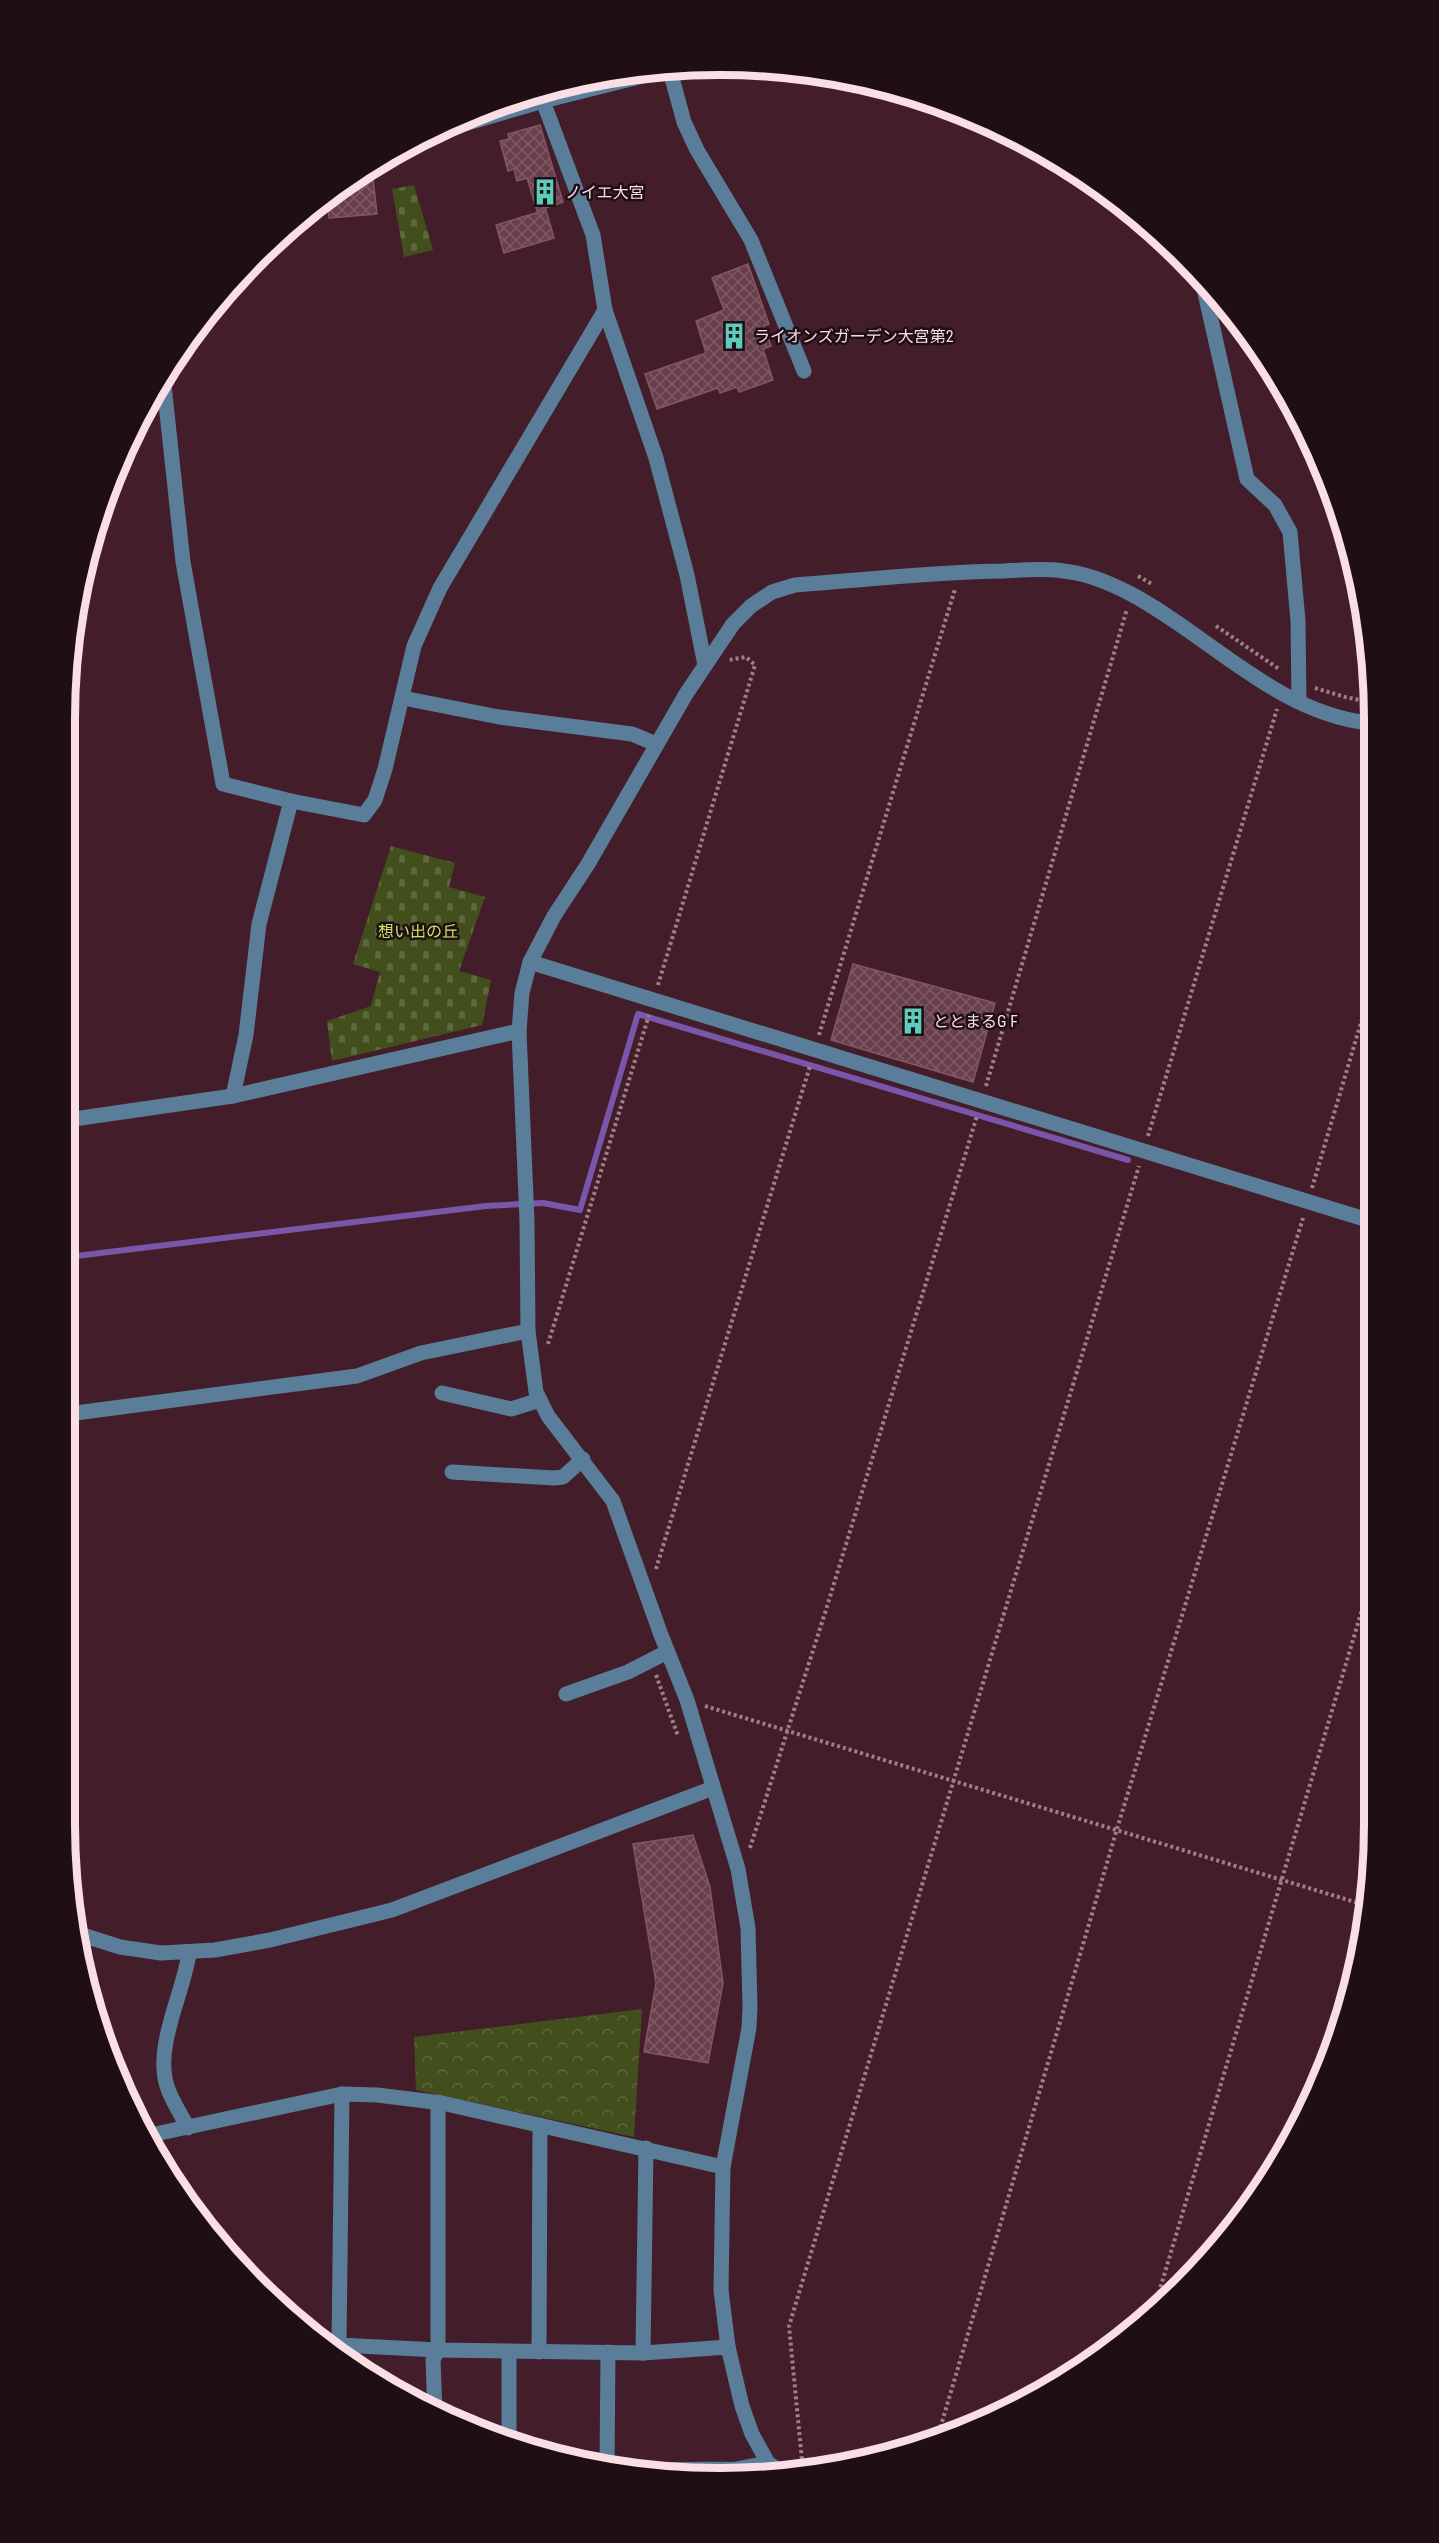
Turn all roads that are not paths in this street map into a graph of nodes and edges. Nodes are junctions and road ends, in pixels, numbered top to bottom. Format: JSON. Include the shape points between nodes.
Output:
{"nodes":[{"id":1,"x":676,"y":76,"type":"edge"},
{"id":2,"x":601,"y":86,"type":"edge"},
{"id":3,"x":543,"y":101,"type":"junction"},
{"id":4,"x":506,"y":112,"type":"edge"},
{"id":5,"x":1206,"y":297,"type":"edge"},
{"id":6,"x":605,"y":310,"type":"junction"},
{"id":7,"x":804,"y":371,"type":"dead end"},
{"id":8,"x":165,"y":391,"type":"edge"},
{"id":9,"x":705,"y":665,"type":"junction"},
{"id":10,"x":403,"y":698,"type":"junction"},
{"id":11,"x":1299,"y":701,"type":"junction"},
{"id":12,"x":1364,"y":722,"type":"edge"},
{"id":13,"x":656,"y":744,"type":"junction"},
{"id":14,"x":291,"y":801,"type":"junction"},
{"id":15,"x":530,"y":962,"type":"junction"},
{"id":16,"x":519,"y":1031,"type":"junction"},
{"id":17,"x":233,"y":1096,"type":"junction"},
{"id":18,"x":75,"y":1119,"type":"edge"},
{"id":19,"x":1364,"y":1219,"type":"edge"},
{"id":20,"x":528,"y":1331,"type":"junction"},
{"id":21,"x":442,"y":1393,"type":"dead end"},
{"id":22,"x":540,"y":1400,"type":"junction"},
{"id":23,"x":75,"y":1413,"type":"edge"},
{"id":24,"x":583,"y":1459,"type":"junction"},
{"id":25,"x":452,"y":1472,"type":"dead end"},
{"id":26,"x":668,"y":1652,"type":"junction"},
{"id":27,"x":566,"y":1694,"type":"dead end"},
{"id":28,"x":713,"y":1788,"type":"junction"},
{"id":29,"x":85,"y":1936,"type":"edge"},
{"id":30,"x":189,"y":1953,"type":"junction"},
{"id":31,"x":342,"y":2094,"type":"junction"},
{"id":32,"x":438,"y":2103,"type":"junction"},
{"id":33,"x":540,"y":2125,"type":"junction"},
{"id":34,"x":188,"y":2128,"type":"junction"},
{"id":35,"x":155,"y":2134,"type":"edge"},
{"id":36,"x":646,"y":2148,"type":"junction"},
{"id":37,"x":723,"y":2167,"type":"junction"},
{"id":38,"x":331,"y":2338,"type":"edge"},
{"id":39,"x":339,"y":2344,"type":"edge"},
{"id":40,"x":728,"y":2347,"type":"junction"},
{"id":41,"x":438,"y":2350,"type":"junction"},
{"id":42,"x":509,"y":2352,"type":"junction"},
{"id":43,"x":539,"y":2352,"type":"junction"},
{"id":44,"x":608,"y":2352,"type":"junction"},
{"id":45,"x":643,"y":2353,"type":"junction"},
{"id":46,"x":435,"y":2402,"type":"edge"},
{"id":47,"x":509,"y":2433,"type":"edge"},
{"id":48,"x":608,"y":2458,"type":"edge"},
{"id":49,"x":768,"y":2463,"type":"junction"},
{"id":50,"x":772,"y":2466,"type":"edge"},
{"id":51,"x":744,"y":2467,"type":"edge"}],
"edges":[{"from":1,"to":7,"type":"street","via":[[684,122],[751,240]]},
{"from":2,"to":3,"type":"street"},
{"from":3,"to":4,"type":"street"},
{"from":3,"to":6,"type":"street","via":[[593,235]]},
{"from":5,"to":11,"type":"street","via":[[1247,479],[1275,505],[1290,532],[1298,621]]},
{"from":6,"to":9,"type":"street","via":[[656,458],[687,575]]},
{"from":6,"to":10,"type":"street","via":[[440,588],[414,646]]},
{"from":8,"to":14,"type":"street","via":[[183,562],[223,784]]},
{"from":9,"to":11,"type":"street","via":[[733,624],[751,606],[772,592],[795,585],[960,571],[1063,571],[1131,594],[1282,694]]},
{"from":9,"to":13,"type":"street"},
{"from":10,"to":13,"type":"street","via":[[499,717],[614,730]]},
{"from":10,"to":14,"type":"street","via":[[375,800],[364,815]]},
{"from":11,"to":12,"type":"street"},
{"from":13,"to":15,"type":"street"},
{"from":14,"to":17,"type":"street","via":[[259,924],[246,1035]]},
{"from":15,"to":16,"type":"street","via":[[522,993]]},
{"from":15,"to":19,"type":"street"},
{"from":16,"to":17,"type":"street"},
{"from":16,"to":20,"type":"street"},
{"from":17,"to":18,"type":"street"},
{"from":20,"to":22,"type":"street"},
{"from":20,"to":23,"type":"street","via":[[422,1353],[357,1376]]},
{"from":21,"to":22,"type":"street","via":[[511,1409]]},
{"from":22,"to":24,"type":"street"},
{"from":24,"to":25,"type":"street","via":[[563,1477],[554,1478]]},
{"from":24,"to":26,"type":"street","via":[[613,1501]]},
{"from":26,"to":27,"type":"street","via":[[628,1672]]},
{"from":26,"to":28,"type":"street"},
{"from":28,"to":30,"type":"street","via":[[392,1910],[270,1940]]},
{"from":28,"to":37,"type":"street","via":[[738,1869],[748,1928],[749,2028]]},
{"from":29,"to":30,"type":"street","via":[[120,1947]]},
{"from":30,"to":34,"type":"street","via":[[171,2017],[164,2062],[166,2085]]},
{"from":31,"to":32,"type":"street"},
{"from":31,"to":34,"type":"street"},
{"from":31,"to":38,"type":"street"},
{"from":32,"to":33,"type":"street"},
{"from":32,"to":41,"type":"street"},
{"from":33,"to":36,"type":"street"},
{"from":33,"to":43,"type":"street"},
{"from":34,"to":35,"type":"street"},
{"from":36,"to":37,"type":"street"},
{"from":36,"to":45,"type":"street"},
{"from":37,"to":40,"type":"street","via":[[721,2290]]},
{"from":39,"to":41,"type":"street"},
{"from":40,"to":45,"type":"street"},
{"from":40,"to":49,"type":"street","via":[[742,2406]]},
{"from":41,"to":42,"type":"street"},
{"from":41,"to":46,"type":"street","via":[[433,2360]]},
{"from":42,"to":43,"type":"street"},
{"from":42,"to":47,"type":"street"},
{"from":43,"to":44,"type":"street"},
{"from":44,"to":45,"type":"street"},
{"from":44,"to":48,"type":"street"},
{"from":49,"to":50,"type":"street"},
{"from":49,"to":51,"type":"street"}]}
